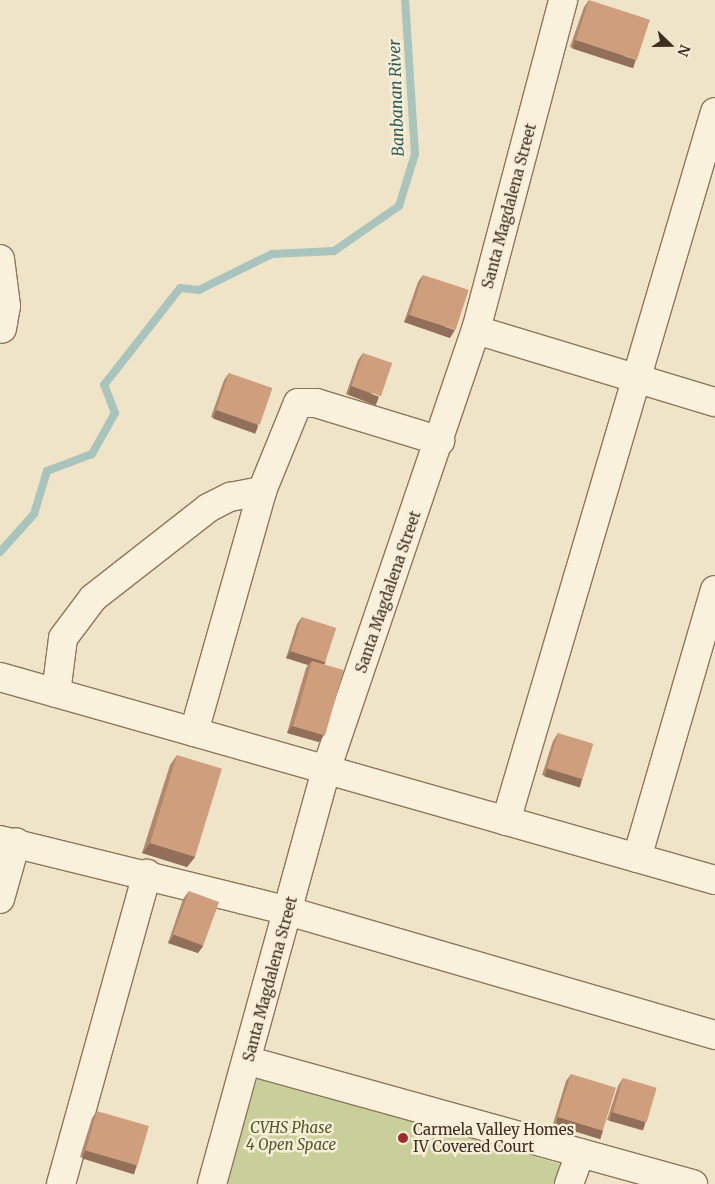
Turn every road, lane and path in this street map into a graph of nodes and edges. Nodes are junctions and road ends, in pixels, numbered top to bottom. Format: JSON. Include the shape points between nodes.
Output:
{"nodes":[{"id":1,"x":563,"y":0,"type":"edge"},
{"id":2,"x":715,"y":112,"type":"edge"},
{"id":3,"x":0,"y":259,"type":"edge"},
{"id":4,"x":2,"y":329,"type":"dead end"},
{"id":5,"x":476,"y":330,"type":"junction"},
{"id":6,"x":634,"y":378,"type":"junction"},
{"id":7,"x":715,"y":402,"type":"edge"},
{"id":8,"x":440,"y":440,"type":"junction"},
{"id":9,"x":262,"y":491,"type":"junction"},
{"id":10,"x":715,"y":590,"type":"edge"},
{"id":11,"x":0,"y":677,"type":"edge"},
{"id":12,"x":56,"y":693,"type":"junction"},
{"id":13,"x":194,"y":732,"type":"junction"},
{"id":14,"x":326,"y":770,"type":"junction"},
{"id":15,"x":506,"y":821,"type":"junction"},
{"id":16,"x":8,"y":841,"type":"edge"},
{"id":17,"x":638,"y":858,"type":"junction"},
{"id":18,"x":147,"y":874,"type":"junction"},
{"id":19,"x":715,"y":880,"type":"edge"},
{"id":20,"x":0,"y":899,"type":"edge"},
{"id":21,"x":288,"y":911,"type":"junction"},
{"id":22,"x":715,"y":1035,"type":"edge"},
{"id":23,"x":249,"y":1061,"type":"junction"},
{"id":24,"x":580,"y":1153,"type":"junction"},
{"id":25,"x":61,"y":1184,"type":"edge"},
{"id":26,"x":212,"y":1184,"type":"edge"},
{"id":27,"x":569,"y":1184,"type":"edge"},
{"id":28,"x":693,"y":1184,"type":"edge"}],
"edges":[{"from":1,"to":5,"type":"street","name":"Santa Magdalena Street"},
{"from":2,"to":6,"type":"street"},
{"from":3,"to":4,"type":"street","via":[[6,306]]},
{"from":5,"to":6,"type":"street"},
{"from":5,"to":8,"type":"street","name":"Santa Magdalena Street"},
{"from":6,"to":7,"type":"street"},
{"from":6,"to":15,"type":"street"},
{"from":8,"to":9,"type":"street","via":[[316,403],[298,403]]},
{"from":8,"to":14,"type":"street","name":"Santa Magdalena Street"},
{"from":9,"to":12,"type":"street","via":[[230,497],[208,508],[93,598],[62,638]]},
{"from":9,"to":13,"type":"street"},
{"from":10,"to":17,"type":"street"},
{"from":11,"to":12,"type":"street"},
{"from":12,"to":13,"type":"street"},
{"from":13,"to":14,"type":"street"},
{"from":14,"to":15,"type":"street"},
{"from":14,"to":21,"type":"street","name":"Santa Magdalena Street"},
{"from":15,"to":17,"type":"street"},
{"from":16,"to":18,"type":"street"},
{"from":16,"to":20,"type":"street"},
{"from":17,"to":19,"type":"street"},
{"from":18,"to":21,"type":"street"},
{"from":18,"to":25,"type":"street"},
{"from":21,"to":22,"type":"street"},
{"from":21,"to":23,"type":"street","name":"Santa Magdalena Street"},
{"from":23,"to":24,"type":"street"},
{"from":23,"to":26,"type":"street","name":"Santa Magdalena Street"},
{"from":24,"to":27,"type":"street"},
{"from":24,"to":28,"type":"street"}]}
